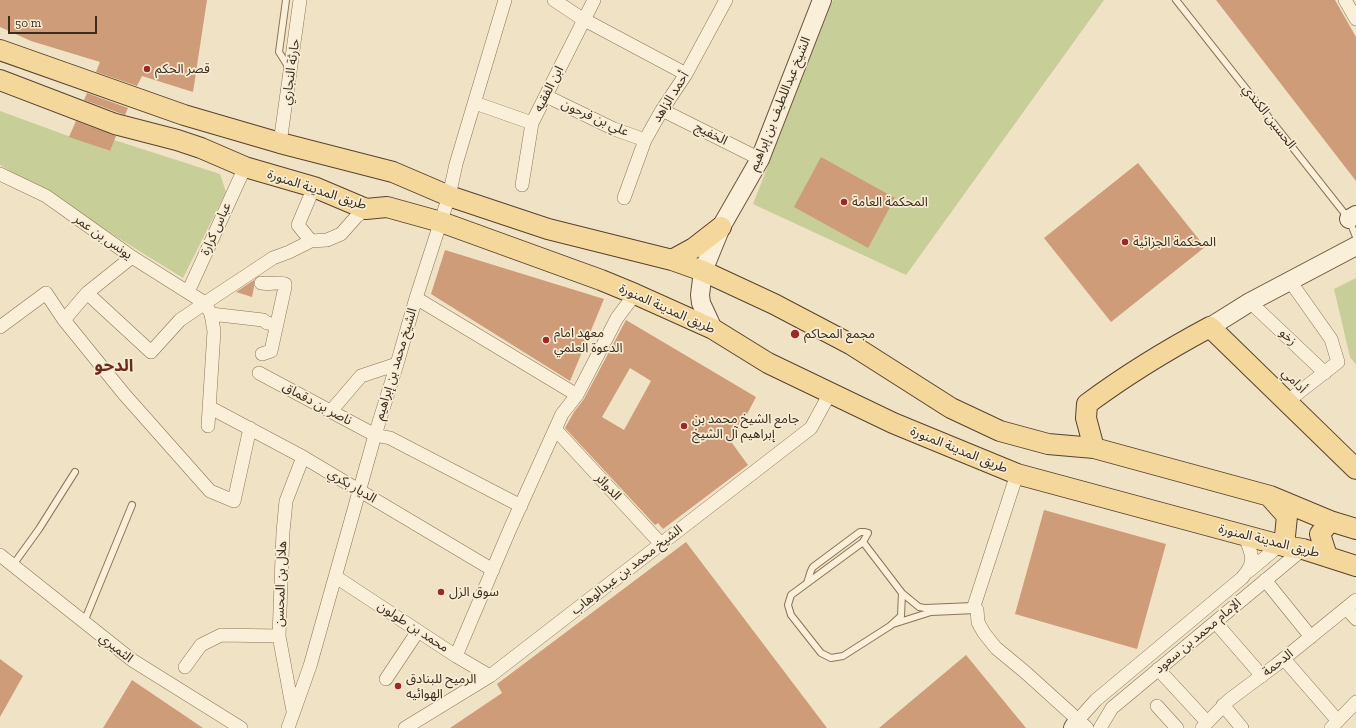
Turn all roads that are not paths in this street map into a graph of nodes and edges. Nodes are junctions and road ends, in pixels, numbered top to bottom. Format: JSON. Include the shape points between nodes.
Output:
{"nodes":[{"id":1,"x":286,"y":0,"type":"edge"},
{"id":2,"x":300,"y":0,"type":"edge"},
{"id":3,"x":505,"y":0,"type":"edge"},
{"id":4,"x":554,"y":0,"type":"edge"},
{"id":5,"x":594,"y":0,"type":"edge"},
{"id":6,"x":726,"y":0,"type":"edge"},
{"id":7,"x":822,"y":0,"type":"edge"},
{"id":8,"x":1176,"y":0,"type":"edge"},
{"id":9,"x":1345,"y":0,"type":"edge"},
{"id":10,"x":584,"y":19,"type":"junction"},
{"id":11,"x":1356,"y":19,"type":"edge"},
{"id":12,"x":0,"y":50,"type":"edge"},
{"id":13,"x":291,"y":71,"type":"junction"},
{"id":14,"x":686,"y":74,"type":"junction"},
{"id":15,"x":0,"y":80,"type":"edge"},
{"id":16,"x":546,"y":96,"type":"junction"},
{"id":17,"x":475,"y":102,"type":"junction"},
{"id":18,"x":662,"y":110,"type":"junction"},
{"id":19,"x":532,"y":123,"type":"junction"},
{"id":20,"x":645,"y":140,"type":"junction"},
{"id":21,"x":280,"y":143,"type":"junction"},
{"id":22,"x":760,"y":159,"type":"junction"},
{"id":23,"x":245,"y":167,"type":"junction"},
{"id":24,"x":394,"y":172,"type":"junction"},
{"id":25,"x":0,"y":174,"type":"edge"},
{"id":26,"x":522,"y":185,"type":"dead end"},
{"id":27,"x":314,"y":187,"type":"junction"},
{"id":28,"x":449,"y":196,"type":"junction"},
{"id":29,"x":624,"y":198,"type":"dead end"},
{"id":30,"x":387,"y":207,"type":"junction"},
{"id":31,"x":366,"y":209,"type":"junction"},
{"id":32,"x":1353,"y":217,"type":"edge"},
{"id":33,"x":441,"y":222,"type":"junction"},
{"id":34,"x":721,"y":227,"type":"junction"},
{"id":35,"x":1356,"y":236,"type":"edge"},
{"id":36,"x":311,"y":241,"type":"junction"},
{"id":37,"x":1356,"y":246,"type":"edge"},
{"id":38,"x":132,"y":257,"type":"junction"},
{"id":39,"x":672,"y":260,"type":"junction"},
{"id":40,"x":703,"y":271,"type":"junction"},
{"id":41,"x":1290,"y":281,"type":"junction"},
{"id":42,"x":261,"y":283,"type":"dead end"},
{"id":43,"x":188,"y":292,"type":"junction"},
{"id":44,"x":87,"y":294,"type":"junction"},
{"id":45,"x":635,"y":294,"type":"junction"},
{"id":46,"x":416,"y":298,"type":"junction"},
{"id":47,"x":1250,"y":302,"type":"junction"},
{"id":48,"x":208,"y":308,"type":"junction"},
{"id":49,"x":64,"y":320,"type":"junction"},
{"id":50,"x":277,"y":325,"type":"junction"},
{"id":51,"x":0,"y":327,"type":"edge"},
{"id":52,"x":1215,"y":328,"type":"junction"},
{"id":53,"x":713,"y":329,"type":"junction"},
{"id":54,"x":262,"y":354,"type":"dead end"},
{"id":55,"x":397,"y":364,"type":"junction"},
{"id":56,"x":1325,"y":372,"type":"junction"},
{"id":57,"x":259,"y":373,"type":"dead end"},
{"id":58,"x":830,"y":393,"type":"junction"},
{"id":59,"x":577,"y":395,"type":"junction"},
{"id":60,"x":1294,"y":397,"type":"dead end"},
{"id":61,"x":209,"y":407,"type":"junction"},
{"id":62,"x":331,"y":411,"type":"junction"},
{"id":63,"x":208,"y":426,"type":"dead end"},
{"id":64,"x":250,"y":428,"type":"junction"},
{"id":65,"x":555,"y":429,"type":"junction"},
{"id":66,"x":375,"y":435,"type":"junction"},
{"id":67,"x":1340,"y":444,"type":"dead end"},
{"id":68,"x":1094,"y":448,"type":"junction"},
{"id":69,"x":303,"y":457,"type":"junction"},
{"id":70,"x":1356,"y":460,"type":"edge"},
{"id":71,"x":1356,"y":469,"type":"edge"},
{"id":72,"x":75,"y":472,"type":"dead end"},
{"id":73,"x":1017,"y":474,"type":"junction"},
{"id":74,"x":360,"y":491,"type":"junction"},
{"id":75,"x":1270,"y":496,"type":"junction"},
{"id":76,"x":132,"y":505,"type":"dead end"},
{"id":77,"x":520,"y":506,"type":"junction"},
{"id":78,"x":1330,"y":521,"type":"junction"},
{"id":79,"x":1356,"y":529,"type":"edge"},
{"id":80,"x":1244,"y":535,"type":"junction"},
{"id":81,"x":864,"y":542,"type":"junction"},
{"id":82,"x":660,"y":544,"type":"junction"},
{"id":83,"x":1289,"y":547,"type":"junction"},
{"id":84,"x":0,"y":555,"type":"edge"},
{"id":85,"x":1327,"y":556,"type":"junction"},
{"id":86,"x":13,"y":565,"type":"junction"},
{"id":87,"x":1356,"y":566,"type":"edge"},
{"id":88,"x":493,"y":570,"type":"junction"},
{"id":89,"x":1249,"y":571,"type":"junction"},
{"id":90,"x":336,"y":577,"type":"junction"},
{"id":91,"x":1265,"y":580,"type":"junction"},
{"id":92,"x":807,"y":583,"type":"junction"},
{"id":93,"x":902,"y":593,"type":"junction"},
{"id":94,"x":1351,"y":604,"type":"edge"},
{"id":95,"x":976,"y":608,"type":"junction"},
{"id":96,"x":1356,"y":619,"type":"edge"},
{"id":97,"x":84,"y":622,"type":"junction"},
{"id":98,"x":1216,"y":623,"type":"junction"},
{"id":99,"x":890,"y":626,"type":"junction"},
{"id":100,"x":418,"y":631,"type":"junction"},
{"id":101,"x":279,"y":636,"type":"junction"},
{"id":102,"x":1311,"y":637,"type":"junction"},
{"id":103,"x":456,"y":656,"type":"junction"},
{"id":104,"x":1284,"y":659,"type":"junction"},
{"id":105,"x":185,"y":667,"type":"dead end"},
{"id":106,"x":1158,"y":669,"type":"junction"},
{"id":107,"x":490,"y":676,"type":"junction"},
{"id":108,"x":1262,"y":676,"type":"junction"},
{"id":109,"x":386,"y":679,"type":"dead end"},
{"id":110,"x":1356,"y":702,"type":"edge"},
{"id":111,"x":1223,"y":705,"type":"junction"},
{"id":112,"x":1157,"y":706,"type":"dead end"},
{"id":113,"x":294,"y":713,"type":"junction"},
{"id":114,"x":1334,"y":724,"type":"edge"},
{"id":115,"x":1079,"y":725,"type":"edge"},
{"id":116,"x":1204,"y":725,"type":"edge"},
{"id":117,"x":241,"y":728,"type":"edge"},
{"id":118,"x":288,"y":728,"type":"edge"},
{"id":119,"x":405,"y":728,"type":"edge"},
{"id":120,"x":1100,"y":728,"type":"edge"},
{"id":121,"x":1177,"y":728,"type":"edge"},
{"id":122,"x":1242,"y":728,"type":"edge"}],
"edges":[{"from":1,"to":13,"type":"lane","via":[[279,52]]},
{"from":2,"to":13,"type":"street","name":"حارثة النجاري"},
{"from":3,"to":17,"type":"street","name":"الشيخ محمد بن إبراهيم"},
{"from":4,"to":10,"type":"street"},
{"from":5,"to":10,"type":"street","name":"ابن الفقيه"},
{"from":6,"to":14,"type":"street","name":"أحمد الزاهد"},
{"from":7,"to":22,"type":"street","name":"الشيخ عبداللطيف بن إبراهيم"},
{"from":8,"to":32,"type":"lane","name":"الحسين الكندي"},
{"from":9,"to":11,"type":"street"},
{"from":10,"to":14,"type":"street"},
{"from":10,"to":16,"type":"street","name":"ابن الفقيه"},
{"from":12,"to":21,"type":"main road","via":[[184,115]]},
{"from":13,"to":21,"type":"street","name":"حارثة النجاري"},
{"from":14,"to":18,"type":"street","name":"أحمد الزاهد"},
{"from":15,"to":23,"type":"main road","name":"طريق المدينة المنورة","via":[[115,124],[201,148]]},
{"from":16,"to":19,"type":"street","name":"ابن الفقيه"},
{"from":16,"to":20,"type":"street","name":"علي بن فرحون","via":[[614,129]]},
{"from":17,"to":19,"type":"street"},
{"from":17,"to":28,"type":"street","name":"الشيخ محمد بن إبراهيم"},
{"from":18,"to":20,"type":"street","name":"أحمد الزاهد"},
{"from":18,"to":22,"type":"street","name":"الخفيج"},
{"from":19,"to":26,"type":"street","name":"ابن الفقيه"},
{"from":20,"to":29,"type":"street","name":"أحمد الزاهد"},
{"from":21,"to":24,"type":"main road"},
{"from":22,"to":34,"type":"street","name":"الشيخ عبداللطيف بن إبراهيم"},
{"from":23,"to":27,"type":"main road","name":"طريق المدينة المنورة"},
{"from":23,"to":43,"type":"street","name":"عباس كرارة"},
{"from":24,"to":28,"type":"main road"},
{"from":24,"to":30,"type":"main road","via":[[409,183],[412,192],[404,204]]},
{"from":25,"to":38,"type":"street","name":"يونس بن عمر","via":[[46,196]]},
{"from":27,"to":31,"type":"main road","name":"طريق المدينة المنورة"},
{"from":27,"to":36,"type":"street","via":[[298,225]]},
{"from":28,"to":33,"type":"street","name":"الشيخ محمد بن إبراهيم"},
{"from":28,"to":39,"type":"main road","via":[[548,229]]},
{"from":30,"to":31,"type":"main road","name":"طريق المدينة المنورة"},
{"from":30,"to":33,"type":"main road","name":"طريق المدينة المنورة"},
{"from":31,"to":36,"type":"street","via":[[341,234],[327,240]]},
{"from":32,"to":35,"type":"lane","name":"الحسين الكندي"},
{"from":33,"to":45,"type":"main road","name":"طريق المدينة المنورة"},
{"from":33,"to":46,"type":"street","name":"الشيخ محمد بن إبراهيم"},
{"from":34,"to":39,"type":"main road","via":[[694,248]]},
{"from":34,"to":40,"type":"street","name":"الشيخ عبداللطيف بن إبراهيم"},
{"from":36,"to":48,"type":"street","via":[[273,258]]},
{"from":37,"to":41,"type":"street"},
{"from":38,"to":43,"type":"street","name":"يونس بن عمر"},
{"from":38,"to":44,"type":"street"},
{"from":39,"to":40,"type":"main road"},
{"from":40,"to":53,"type":"street","name":"الشيخ عبداللطيف بن إبراهيم","via":[[701,303]]},
{"from":40,"to":68,"type":"main road","via":[[774,304],[852,345],[951,408],[1000,431],[1048,444]]},
{"from":41,"to":47,"type":"street"},
{"from":41,"to":56,"type":"street","via":[[1331,339],[1338,362]]},
{"from":42,"to":50,"type":"street","via":[[285,284]]},
{"from":43,"to":48,"type":"street","name":"يونس بن عمر"},
{"from":44,"to":48,"type":"street","via":[[151,352],[180,320]]},
{"from":44,"to":49,"type":"street"},
{"from":45,"to":53,"type":"main road","name":"طريق المدينة المنورة"},
{"from":45,"to":59,"type":"street","via":[[618,318]]},
{"from":46,"to":55,"type":"street","name":"الشيخ محمد بن إبراهيم"},
{"from":46,"to":59,"type":"street"},
{"from":47,"to":52,"type":"street"},
{"from":47,"to":56,"type":"street","name":"زخو"},
{"from":48,"to":50,"type":"street"},
{"from":48,"to":61,"type":"street","via":[[214,331]]},
{"from":49,"to":51,"type":"street","via":[[46,293]]},
{"from":49,"to":64,"type":"street","via":[[124,394],[210,491],[234,501]]},
{"from":50,"to":54,"type":"street","via":[[271,350]]},
{"from":52,"to":68,"type":"main road","via":[[1169,349],[1087,404],[1086,418]]},
{"from":52,"to":71,"type":"main road"},
{"from":53,"to":58,"type":"main road","name":"طريق المدينة المنورة","via":[[768,363]]},
{"from":55,"to":62,"type":"street","via":[[361,376]]},
{"from":55,"to":66,"type":"street","name":"الشيخ محمد بن إبراهيم"},
{"from":56,"to":60,"type":"street"},
{"from":57,"to":62,"type":"street","name":"ناصر بن دقماق"},
{"from":58,"to":73,"type":"main road","name":"طريق المدينة المنورة","via":[[892,423]]},
{"from":58,"to":82,"type":"street","name":"الشيخ محمد بن عبدالوهاب","via":[[811,428]]},
{"from":59,"to":65,"type":"street","via":[[562,414]]},
{"from":61,"to":63,"type":"street"},
{"from":61,"to":64,"type":"street","name":"الديار بكري"},
{"from":62,"to":66,"type":"street","name":"ناصر بن دقماق"},
{"from":64,"to":69,"type":"street","name":"الديار بكري"},
{"from":65,"to":77,"type":"street"},
{"from":65,"to":82,"type":"street","name":"الدوائر"},
{"from":66,"to":74,"type":"street","name":"الشيخ محمد بن إبراهيم"},
{"from":66,"to":77,"type":"street","name":"ناصر بن دقماق","via":[[390,438]]},
{"from":67,"to":70,"type":"lane"},
{"from":68,"to":75,"type":"main road"},
{"from":69,"to":74,"type":"street","name":"الديار بكري"},
{"from":69,"to":101,"type":"street","name":"هلال بن المحسن","via":[[286,501]]},
{"from":72,"to":86,"type":"lane"},
{"from":73,"to":80,"type":"main road","name":"طريق المدينة المنورة"},
{"from":73,"to":95,"type":"street"},
{"from":74,"to":88,"type":"street","name":"الديار بكري"},
{"from":74,"to":90,"type":"street","name":"الشيخ محمد بن إبراهيم"},
{"from":75,"to":78,"type":"main road"},
{"from":75,"to":83,"type":"main road","via":[[1287,516]]},
{"from":76,"to":97,"type":"lane"},
{"from":77,"to":88,"type":"street"},
{"from":78,"to":79,"type":"main road"},
{"from":78,"to":85,"type":"main road","name":"طريق المدينة المنورة","via":[[1320,534]]},
{"from":80,"to":83,"type":"main road","name":"طريق المدينة المنورة"},
{"from":80,"to":89,"type":"street","via":[[1252,557]]},
{"from":81,"to":92,"type":"lane"},
{"from":81,"to":92,"type":"lane","via":[[868,533],[860,532],[813,567]]},
{"from":81,"to":93,"type":"lane"},
{"from":82,"to":107,"type":"street","name":"الشيخ محمد بن عبدالوهاب"},
{"from":83,"to":85,"type":"main road","name":"طريق المدينة المنورة"},
{"from":83,"to":89,"type":"street","name":"الإمام محمد بن سعود"},
{"from":83,"to":91,"type":"street","name":"الإمام محمد بن سعود"},
{"from":84,"to":86,"type":"street","name":"الثميري"},
{"from":85,"to":87,"type":"main road","name":"طريق المدينة المنورة"},
{"from":86,"to":97,"type":"street","name":"الثميري"},
{"from":88,"to":103,"type":"street"},
{"from":89,"to":115,"type":"street","name":"الإمام محمد بن سعود","via":[[1096,700]]},
{"from":90,"to":100,"type":"street","name":"محمد بن طولون"},
{"from":90,"to":113,"type":"street","name":"الشيخ محمد بن إبراهيم"},
{"from":91,"to":98,"type":"street","name":"الإمام محمد بن سعود"},
{"from":91,"to":102,"type":"street"},
{"from":92,"to":99,"type":"lane","via":[[791,595],[788,606],[791,615],[821,653],[831,658],[843,656]]},
{"from":93,"to":95,"type":"lane","via":[[919,607]]},
{"from":93,"to":99,"type":"lane","via":[[901,616]]},
{"from":94,"to":96,"type":"street"},
{"from":94,"to":102,"type":"street","name":"الدحمة"},
{"from":95,"to":99,"type":"lane","via":[[931,612]]},
{"from":95,"to":115,"type":"street","via":[[980,626],[996,648],[1025,672]]},
{"from":97,"to":117,"type":"street","name":"الثميري","via":[[132,660]]},
{"from":98,"to":106,"type":"street","name":"الإمام محمد بن سعود"},
{"from":98,"to":108,"type":"street"},
{"from":100,"to":103,"type":"street","name":"محمد بن طولون"},
{"from":100,"to":109,"type":"street"},
{"from":101,"to":105,"type":"street","via":[[221,636],[201,644]]},
{"from":101,"to":113,"type":"street","name":"هلال بن المحسن"},
{"from":102,"to":104,"type":"street","name":"الدحمة"},
{"from":103,"to":107,"type":"street","name":"محمد بن طولون"},
{"from":104,"to":108,"type":"street","name":"الدحمة"},
{"from":104,"to":114,"type":"street"},
{"from":106,"to":116,"type":"street"},
{"from":106,"to":120,"type":"street","name":"الإمام محمد بن سعود","via":[[1112,708]]},
{"from":107,"to":119,"type":"street","name":"الشيخ محمد بن عبدالوهاب"},
{"from":108,"to":111,"type":"street","name":"الدحمة"},
{"from":110,"to":114,"type":"street"},
{"from":111,"to":116,"type":"street","name":"الدحمة"},
{"from":111,"to":122,"type":"street"},
{"from":112,"to":121,"type":"street"},
{"from":113,"to":118,"type":"street","name":"الشيخ محمد بن إبراهيم"}]}
